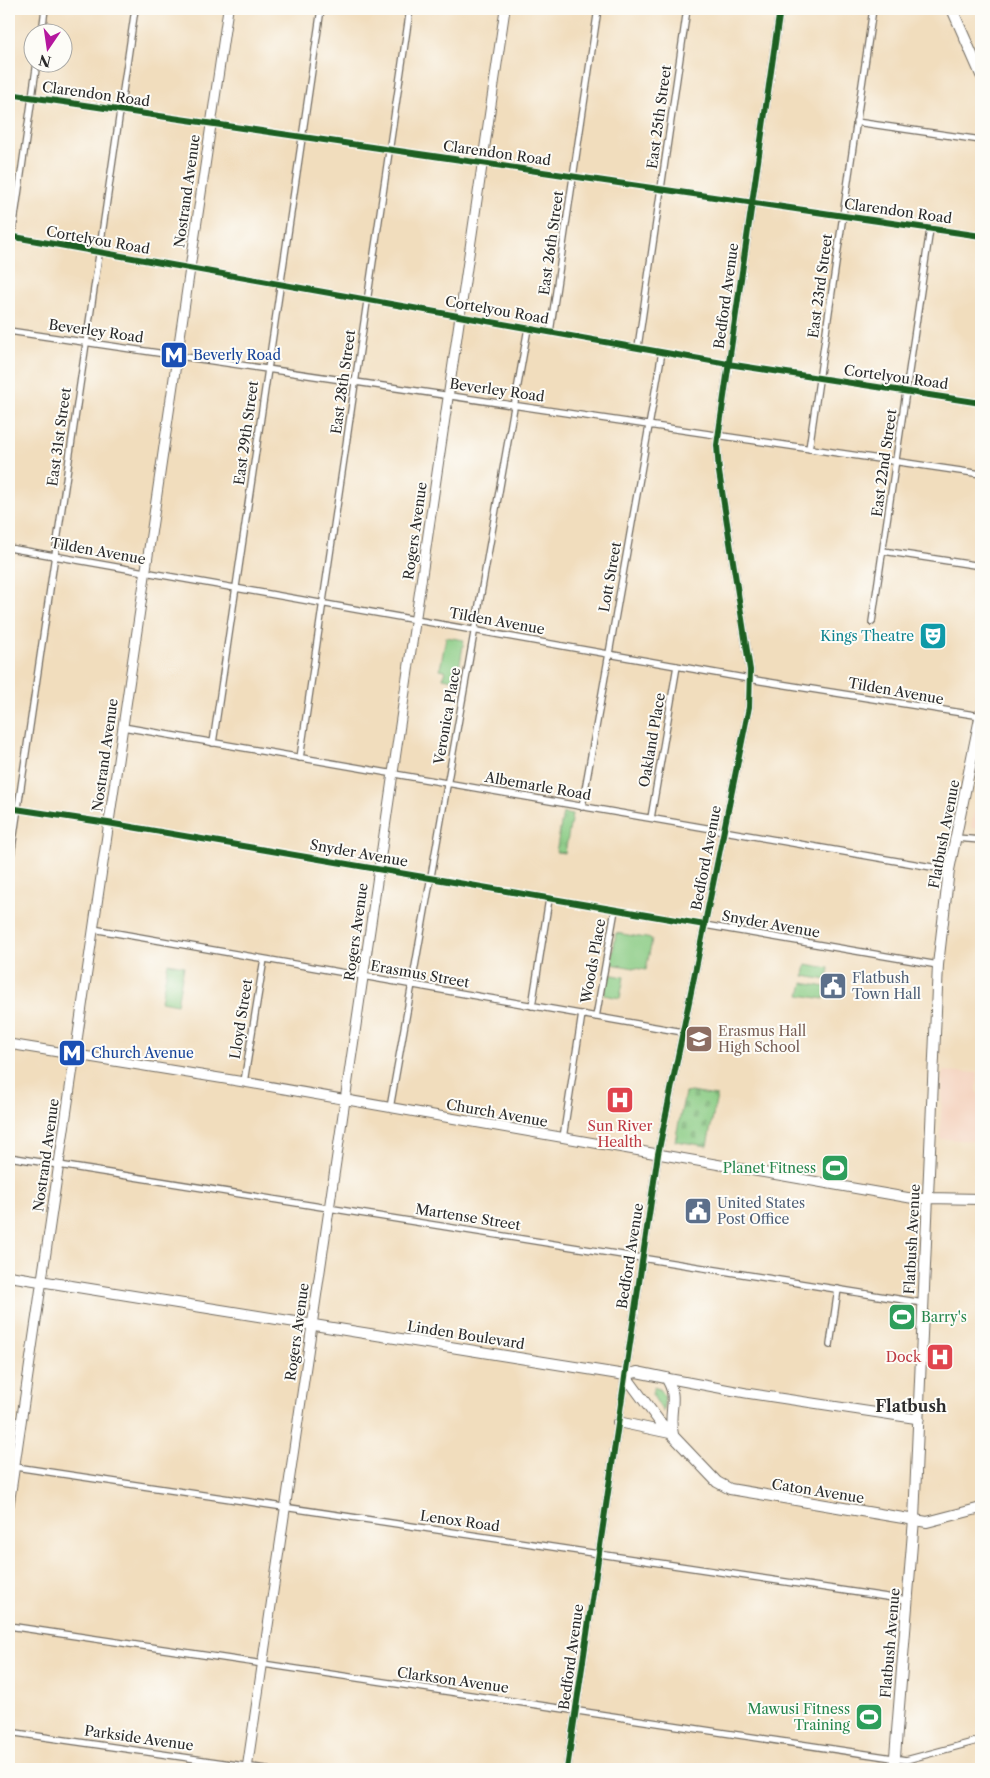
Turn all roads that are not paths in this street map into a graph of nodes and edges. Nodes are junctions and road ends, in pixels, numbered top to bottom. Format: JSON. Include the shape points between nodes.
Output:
{"nodes":[{"id":1,"x":45,"y":9,"type":"edge"},
{"id":2,"x":135,"y":9,"type":"edge"},
{"id":3,"x":228,"y":9,"type":"edge"},
{"id":4,"x":320,"y":9,"type":"edge"},
{"id":5,"x":410,"y":9,"type":"edge"},
{"id":6,"x":505,"y":9,"type":"edge"},
{"id":7,"x":598,"y":9,"type":"edge"},
{"id":8,"x":687,"y":9,"type":"edge"},
{"id":9,"x":780,"y":9,"type":"edge"},
{"id":10,"x":873,"y":9,"type":"edge"},
{"id":11,"x":952,"y":9,"type":"edge"},
{"id":12,"x":43,"y":22,"type":"edge"},
{"id":13,"x":36,"y":72,"type":"edge"},
{"id":14,"x":981,"y":75,"type":"edge"},
{"id":15,"x":9,"y":94,"type":"edge"},
{"id":16,"x":32,"y":97,"type":"junction"},
{"id":17,"x":120,"y":110,"type":"junction"},
{"id":18,"x":856,"y":122,"type":"junction"},
{"id":19,"x":211,"y":123,"type":"junction"},
{"id":20,"x":302,"y":137,"type":"junction"},
{"id":21,"x":981,"y":140,"type":"edge"},
{"id":22,"x":390,"y":150,"type":"junction"},
{"id":23,"x":482,"y":163,"type":"junction"},
{"id":24,"x":573,"y":177,"type":"junction"},
{"id":25,"x":661,"y":189,"type":"junction"},
{"id":26,"x":752,"y":203,"type":"junction"},
{"id":27,"x":843,"y":216,"type":"junction"},
{"id":28,"x":930,"y":229,"type":"junction"},
{"id":29,"x":10,"y":236,"type":"edge"},
{"id":30,"x":981,"y":236,"type":"edge"},
{"id":31,"x":99,"y":252,"type":"junction"},
{"id":32,"x":9,"y":258,"type":"edge"},
{"id":33,"x":190,"y":269,"type":"junction"},
{"id":34,"x":280,"y":285,"type":"junction"},
{"id":35,"x":368,"y":299,"type":"junction"},
{"id":36,"x":460,"y":316,"type":"junction"},
{"id":37,"x":528,"y":328,"type":"junction"},
{"id":38,"x":9,"y":331,"type":"edge"},
{"id":39,"x":550,"y":332,"type":"junction"},
{"id":40,"x":86,"y":342,"type":"junction"},
{"id":41,"x":638,"y":347,"type":"junction"},
{"id":42,"x":662,"y":352,"type":"junction"},
{"id":43,"x":177,"y":356,"type":"junction"},
{"id":44,"x":728,"y":364,"type":"junction"},
{"id":45,"x":268,"y":369,"type":"junction"},
{"id":46,"x":819,"y":379,"type":"junction"},
{"id":47,"x":356,"y":382,"type":"junction"},
{"id":48,"x":906,"y":392,"type":"junction"},
{"id":49,"x":448,"y":396,"type":"junction"},
{"id":50,"x":981,"y":403,"type":"edge"},
{"id":51,"x":514,"y":405,"type":"junction"},
{"id":52,"x":649,"y":425,"type":"junction"},
{"id":53,"x":718,"y":435,"type":"junction"},
{"id":54,"x":809,"y":449,"type":"junction"},
{"id":55,"x":897,"y":462,"type":"junction"},
{"id":56,"x":981,"y":474,"type":"edge"},
{"id":57,"x":9,"y":548,"type":"edge"},
{"id":58,"x":883,"y":551,"type":"junction"},
{"id":59,"x":54,"y":556,"type":"junction"},
{"id":60,"x":981,"y":566,"type":"edge"},
{"id":61,"x":145,"y":572,"type":"junction"},
{"id":62,"x":236,"y":588,"type":"junction"},
{"id":63,"x":323,"y":604,"type":"junction"},
{"id":64,"x":416,"y":620,"type":"junction"},
{"id":65,"x":872,"y":622,"type":"dead end"},
{"id":66,"x":474,"y":630,"type":"junction"},
{"id":67,"x":609,"y":654,"type":"junction"},
{"id":68,"x":677,"y":666,"type":"junction"},
{"id":69,"x":750,"y":679,"type":"junction"},
{"id":70,"x":981,"y":715,"type":"edge"},
{"id":71,"x":123,"y":727,"type":"junction"},
{"id":72,"x":213,"y":743,"type":"junction"},
{"id":73,"x":300,"y":758,"type":"junction"},
{"id":74,"x":393,"y":774,"type":"junction"},
{"id":75,"x":447,"y":783,"type":"junction"},
{"id":76,"x":582,"y":806,"type":"junction"},
{"id":77,"x":9,"y":808,"type":"edge"},
{"id":78,"x":18,"y":810,"type":"junction"},
{"id":79,"x":651,"y":818,"type":"junction"},
{"id":80,"x":108,"y":823,"type":"junction"},
{"id":81,"x":724,"y":831,"type":"junction"},
{"id":82,"x":956,"y":838,"type":"junction"},
{"id":83,"x":981,"y":840,"type":"edge"},
{"id":84,"x":9,"y":869,"type":"edge"},
{"id":85,"x":379,"y":869,"type":"junction"},
{"id":86,"x":949,"y":870,"type":"junction"},
{"id":87,"x":431,"y":878,"type":"junction"},
{"id":88,"x":549,"y":898,"type":"junction"},
{"id":89,"x":615,"y":910,"type":"junction"},
{"id":90,"x":705,"y":925,"type":"junction"},
{"id":91,"x":94,"y":929,"type":"junction"},
{"id":92,"x":264,"y":959,"type":"junction"},
{"id":93,"x":938,"y":965,"type":"junction"},
{"id":94,"x":363,"y":977,"type":"junction"},
{"id":95,"x":412,"y":985,"type":"junction"},
{"id":96,"x":532,"y":1006,"type":"junction"},
{"id":97,"x":582,"y":1014,"type":"junction"},
{"id":98,"x":596,"y":1017,"type":"junction"},
{"id":99,"x":683,"y":1032,"type":"junction"},
{"id":100,"x":9,"y":1044,"type":"edge"},
{"id":101,"x":74,"y":1055,"type":"junction"},
{"id":102,"x":244,"y":1082,"type":"junction"},
{"id":103,"x":345,"y":1100,"type":"junction"},
{"id":104,"x":390,"y":1108,"type":"junction"},
{"id":105,"x":563,"y":1138,"type":"junction"},
{"id":106,"x":658,"y":1154,"type":"junction"},
{"id":107,"x":9,"y":1157,"type":"edge"},
{"id":108,"x":59,"y":1165,"type":"junction"},
{"id":109,"x":928,"y":1198,"type":"junction"},
{"id":110,"x":981,"y":1199,"type":"edge"},
{"id":111,"x":330,"y":1208,"type":"junction"},
{"id":112,"x":642,"y":1258,"type":"junction"},
{"id":113,"x":9,"y":1276,"type":"edge"},
{"id":114,"x":42,"y":1281,"type":"junction"},
{"id":115,"x":838,"y":1289,"type":"junction"},
{"id":116,"x":923,"y":1302,"type":"junction"},
{"id":117,"x":312,"y":1324,"type":"junction"},
{"id":118,"x":830,"y":1345,"type":"dead end"},
{"id":119,"x":625,"y":1375,"type":"junction"},
{"id":120,"x":666,"y":1378,"type":"junction"},
{"id":121,"x":919,"y":1420,"type":"junction"},
{"id":122,"x":618,"y":1422,"type":"junction"},
{"id":123,"x":673,"y":1434,"type":"junction"},
{"id":124,"x":12,"y":1466,"type":"edge"},
{"id":125,"x":9,"y":1504,"type":"edge"},
{"id":126,"x":286,"y":1508,"type":"junction"},
{"id":127,"x":981,"y":1508,"type":"edge"},
{"id":128,"x":914,"y":1519,"type":"junction"},
{"id":129,"x":599,"y":1554,"type":"junction"},
{"id":130,"x":907,"y":1600,"type":"junction"},
{"id":131,"x":9,"y":1626,"type":"edge"},
{"id":132,"x":262,"y":1664,"type":"junction"},
{"id":133,"x":576,"y":1711,"type":"junction"},
{"id":134,"x":9,"y":1732,"type":"edge"},
{"id":135,"x":981,"y":1740,"type":"edge"},
{"id":136,"x":894,"y":1758,"type":"junction"},
{"id":137,"x":247,"y":1768,"type":"edge"},
{"id":138,"x":266,"y":1769,"type":"edge"},
{"id":139,"x":567,"y":1769,"type":"edge"},
{"id":140,"x":894,"y":1769,"type":"edge"}],
"edges":[{"from":1,"to":12,"type":"street"},
{"from":2,"to":17,"type":"street","name":"East 31st Street"},
{"from":3,"to":19,"type":"main road","name":"Nostrand Avenue"},
{"from":4,"to":20,"type":"street","name":"East 29th Street"},
{"from":5,"to":22,"type":"street","name":"East 28th Street"},
{"from":6,"to":23,"type":"main road","name":"Rogers Avenue"},
{"from":7,"to":24,"type":"street","name":"East 26th Street"},
{"from":8,"to":25,"type":"street","name":"East 25th Street"},
{"from":9,"to":26,"type":"street","name":"Bedford Avenue"},
{"from":10,"to":18,"type":"street","name":"East 23rd Street"},
{"from":11,"to":14,"type":"main road"},
{"from":13,"to":16,"type":"street"},
{"from":15,"to":16,"type":"street","name":"Clarendon Road"},
{"from":16,"to":17,"type":"street","name":"Clarendon Road"},
{"from":16,"to":29,"type":"street"},
{"from":17,"to":19,"type":"street","name":"Clarendon Road"},
{"from":17,"to":31,"type":"street","name":"East 31st Street"},
{"from":18,"to":21,"type":"street"},
{"from":18,"to":27,"type":"street","name":"East 23rd Street"},
{"from":19,"to":20,"type":"street","name":"Clarendon Road"},
{"from":19,"to":33,"type":"main road","name":"Nostrand Avenue"},
{"from":20,"to":22,"type":"street","name":"Clarendon Road"},
{"from":20,"to":34,"type":"street","name":"East 29th Street"},
{"from":22,"to":23,"type":"street","name":"Clarendon Road"},
{"from":22,"to":35,"type":"street","name":"East 28th Street"},
{"from":23,"to":24,"type":"street","name":"Clarendon Road"},
{"from":23,"to":36,"type":"main road","name":"Rogers Avenue"},
{"from":24,"to":25,"type":"street","name":"Clarendon Road"},
{"from":24,"to":39,"type":"street","name":"East 26th Street"},
{"from":25,"to":26,"type":"street","name":"Clarendon Road"},
{"from":25,"to":41,"type":"street","name":"East 25th Street"},
{"from":26,"to":27,"type":"street","name":"Clarendon Road"},
{"from":26,"to":44,"type":"street","name":"Bedford Avenue"},
{"from":27,"to":28,"type":"street","name":"Clarendon Road"},
{"from":27,"to":46,"type":"street","name":"East 23rd Street"},
{"from":28,"to":30,"type":"street","name":"Clarendon Road"},
{"from":28,"to":48,"type":"street","name":"East 22nd Street"},
{"from":29,"to":31,"type":"street","name":"Cortelyou Road"},
{"from":29,"to":32,"type":"street"},
{"from":31,"to":33,"type":"street","name":"Cortelyou Road"},
{"from":31,"to":40,"type":"street","name":"East 31st Street"},
{"from":33,"to":34,"type":"street","name":"Cortelyou Road"},
{"from":33,"to":43,"type":"main road","name":"Nostrand Avenue"},
{"from":34,"to":35,"type":"street","name":"Cortelyou Road"},
{"from":34,"to":45,"type":"street","name":"East 29th Street"},
{"from":35,"to":36,"type":"street","name":"Cortelyou Road"},
{"from":35,"to":47,"type":"street","name":"East 28th Street"},
{"from":36,"to":37,"type":"street","name":"Cortelyou Road"},
{"from":36,"to":49,"type":"main road","name":"Rogers Avenue"},
{"from":37,"to":39,"type":"street","name":"Cortelyou Road"},
{"from":37,"to":51,"type":"street","name":"Veronica Place"},
{"from":38,"to":40,"type":"street","name":"Beverley Road"},
{"from":39,"to":41,"type":"street","name":"Cortelyou Road"},
{"from":40,"to":43,"type":"street","name":"Beverley Road"},
{"from":40,"to":59,"type":"street","name":"East 31st Street"},
{"from":41,"to":42,"type":"street","name":"Cortelyou Road"},
{"from":42,"to":44,"type":"street","name":"Cortelyou Road"},
{"from":42,"to":52,"type":"street","name":"Lott Street"},
{"from":43,"to":45,"type":"street","name":"Beverley Road"},
{"from":43,"to":61,"type":"main road","name":"Nostrand Avenue"},
{"from":44,"to":46,"type":"street","name":"Cortelyou Road"},
{"from":44,"to":53,"type":"street","name":"Bedford Avenue"},
{"from":45,"to":47,"type":"street","name":"Beverley Road"},
{"from":45,"to":62,"type":"street","name":"East 29th Street"},
{"from":46,"to":48,"type":"street","name":"Cortelyou Road"},
{"from":46,"to":54,"type":"street","name":"East 23rd Street"},
{"from":47,"to":49,"type":"street","name":"Beverley Road"},
{"from":47,"to":63,"type":"street","name":"East 28th Street"},
{"from":48,"to":50,"type":"street","name":"Cortelyou Road"},
{"from":48,"to":55,"type":"street","name":"East 22nd Street"},
{"from":49,"to":51,"type":"street","name":"Beverley Road"},
{"from":49,"to":64,"type":"main road","name":"Rogers Avenue"},
{"from":51,"to":52,"type":"street","name":"Beverley Road"},
{"from":51,"to":66,"type":"street","name":"Veronica Place"},
{"from":52,"to":53,"type":"street","name":"Beverley Road"},
{"from":52,"to":67,"type":"street","name":"Lott Street"},
{"from":53,"to":54,"type":"street","name":"Beverley Road"},
{"from":53,"to":69,"type":"street","name":"Bedford Avenue","via":[[719,472]]},
{"from":54,"to":55,"type":"street","name":"Beverley Road"},
{"from":55,"to":56,"type":"street","name":"Beverley Road"},
{"from":55,"to":58,"type":"street","name":"East 22nd Street"},
{"from":57,"to":59,"type":"street","name":"Tilden Avenue"},
{"from":58,"to":60,"type":"street"},
{"from":58,"to":65,"type":"street","name":"East 22nd Street"},
{"from":59,"to":61,"type":"street","name":"Tilden Avenue"},
{"from":59,"to":78,"type":"street","name":"East 31st Street"},
{"from":61,"to":62,"type":"street","name":"Tilden Avenue"},
{"from":61,"to":71,"type":"main road","name":"Nostrand Avenue"},
{"from":62,"to":63,"type":"street","name":"Tilden Avenue"},
{"from":62,"to":72,"type":"street","name":"East 29th Street"},
{"from":63,"to":64,"type":"street","name":"Tilden Avenue"},
{"from":63,"to":73,"type":"street","name":"East 28th Street"},
{"from":64,"to":66,"type":"street","name":"Tilden Avenue"},
{"from":64,"to":74,"type":"main road","name":"Rogers Avenue"},
{"from":66,"to":67,"type":"street","name":"Tilden Avenue"},
{"from":66,"to":75,"type":"street","name":"Veronica Place"},
{"from":67,"to":68,"type":"street","name":"Tilden Avenue"},
{"from":67,"to":76,"type":"street","name":"Lott Street"},
{"from":68,"to":69,"type":"street","name":"Tilden Avenue"},
{"from":68,"to":79,"type":"street","name":"Oakland Place"},
{"from":69,"to":70,"type":"street","name":"Tilden Avenue"},
{"from":69,"to":81,"type":"street","name":"Bedford Avenue","via":[[747,719]]},
{"from":70,"to":82,"type":"main road","name":"Flatbush Avenue"},
{"from":71,"to":72,"type":"street","name":"Albemarle Road"},
{"from":71,"to":80,"type":"main road","name":"Nostrand Avenue"},
{"from":72,"to":73,"type":"street","name":"Albemarle Road"},
{"from":73,"to":74,"type":"street","name":"Albemarle Road"},
{"from":74,"to":75,"type":"street","name":"Albemarle Road"},
{"from":74,"to":85,"type":"main road","name":"Rogers Avenue"},
{"from":75,"to":76,"type":"street","name":"Albemarle Road"},
{"from":75,"to":87,"type":"street","name":"Veronica Place"},
{"from":76,"to":79,"type":"street","name":"Albemarle Road"},
{"from":77,"to":78,"type":"street","name":"Snyder Avenue"},
{"from":78,"to":80,"type":"street","name":"Snyder Avenue"},
{"from":78,"to":84,"type":"street","name":"East 31st Street"},
{"from":79,"to":81,"type":"street","name":"Albemarle Road"},
{"from":80,"to":85,"type":"street","name":"Snyder Avenue"},
{"from":80,"to":91,"type":"main road","name":"Nostrand Avenue"},
{"from":81,"to":86,"type":"street","name":"Albemarle Road"},
{"from":81,"to":90,"type":"street","name":"Bedford Avenue"},
{"from":82,"to":83,"type":"street"},
{"from":82,"to":86,"type":"main road","name":"Flatbush Avenue"},
{"from":85,"to":87,"type":"street","name":"Snyder Avenue"},
{"from":85,"to":94,"type":"main road","name":"Rogers Avenue"},
{"from":86,"to":93,"type":"main road","name":"Flatbush Avenue"},
{"from":87,"to":88,"type":"street","name":"Snyder Avenue"},
{"from":87,"to":95,"type":"street","name":"Veronica Place"},
{"from":88,"to":89,"type":"street","name":"Snyder Avenue"},
{"from":88,"to":96,"type":"street"},
{"from":89,"to":90,"type":"street","name":"Snyder Avenue"},
{"from":89,"to":98,"type":"street","name":"Woods Place"},
{"from":90,"to":93,"type":"street","name":"Snyder Avenue"},
{"from":90,"to":99,"type":"street","name":"Bedford Avenue"},
{"from":91,"to":92,"type":"street","name":"Erasmus Street"},
{"from":91,"to":101,"type":"main road","name":"Nostrand Avenue"},
{"from":92,"to":94,"type":"street","name":"Erasmus Street"},
{"from":92,"to":102,"type":"street","name":"Lloyd Street"},
{"from":93,"to":109,"type":"main road","name":"Flatbush Avenue"},
{"from":94,"to":95,"type":"street","name":"Erasmus Street"},
{"from":94,"to":103,"type":"main road","name":"Rogers Avenue"},
{"from":95,"to":96,"type":"street","name":"Erasmus Street"},
{"from":95,"to":104,"type":"street","name":"Veronica Place"},
{"from":96,"to":97,"type":"street","name":"Erasmus Street"},
{"from":97,"to":98,"type":"street","name":"Erasmus Street"},
{"from":97,"to":105,"type":"street","name":"Woods Place"},
{"from":98,"to":99,"type":"street","name":"Erasmus Street"},
{"from":99,"to":106,"type":"street","name":"Bedford Avenue"},
{"from":100,"to":101,"type":"main road","name":"Church Avenue"},
{"from":101,"to":102,"type":"main road","name":"Church Avenue"},
{"from":101,"to":108,"type":"main road","name":"Nostrand Avenue"},
{"from":102,"to":103,"type":"main road","name":"Church Avenue"},
{"from":103,"to":104,"type":"main road","name":"Church Avenue"},
{"from":103,"to":111,"type":"main road","name":"Rogers Avenue"},
{"from":104,"to":105,"type":"main road","name":"Church Avenue"},
{"from":105,"to":106,"type":"main road","name":"Church Avenue"},
{"from":106,"to":109,"type":"main road","name":"Church Avenue","via":[[916,1199]]},
{"from":106,"to":112,"type":"street","name":"Bedford Avenue"},
{"from":107,"to":108,"type":"street","name":"Martense Street"},
{"from":108,"to":111,"type":"street","name":"Martense Street"},
{"from":108,"to":114,"type":"main road","name":"Nostrand Avenue"},
{"from":109,"to":110,"type":"main road","name":"Church Avenue"},
{"from":109,"to":116,"type":"main road","name":"Flatbush Avenue"},
{"from":111,"to":112,"type":"street","name":"Martense Street"},
{"from":111,"to":117,"type":"main road","name":"Rogers Avenue"},
{"from":112,"to":115,"type":"street","name":"Martense Street"},
{"from":112,"to":119,"type":"street","name":"Bedford Avenue"},
{"from":113,"to":114,"type":"main road","name":"Linden Boulevard"},
{"from":114,"to":117,"type":"main road","name":"Linden Boulevard"},
{"from":114,"to":124,"type":"main road","name":"Nostrand Avenue"},
{"from":115,"to":116,"type":"street","name":"Martense Street"},
{"from":115,"to":118,"type":"street"},
{"from":116,"to":121,"type":"main road","name":"Flatbush Avenue"},
{"from":117,"to":119,"type":"main road","name":"Linden Boulevard"},
{"from":117,"to":126,"type":"main road","name":"Rogers Avenue"},
{"from":119,"to":120,"type":"main road","name":"Linden Boulevard","via":[[636,1372]]},
{"from":119,"to":122,"type":"street","name":"Bedford Avenue"},
{"from":119,"to":123,"type":"main road","name":"Caton Avenue","via":[[659,1421]]},
{"from":120,"to":121,"type":"main road","name":"Linden Boulevard"},
{"from":120,"to":123,"type":"main road","via":[[674,1396],[670,1418]]},
{"from":121,"to":128,"type":"main road","name":"Flatbush Avenue"},
{"from":122,"to":123,"type":"main road"},
{"from":122,"to":129,"type":"street","name":"Bedford Avenue"},
{"from":123,"to":128,"type":"main road","name":"Caton Avenue","via":[[717,1482],[730,1489]]},
{"from":124,"to":125,"type":"main road","name":"Nostrand Avenue"},
{"from":124,"to":126,"type":"street","name":"Lenox Road"},
{"from":126,"to":129,"type":"street","name":"Lenox Road"},
{"from":126,"to":132,"type":"main road","name":"Rogers Avenue"},
{"from":127,"to":128,"type":"main road","name":"Caton Avenue","via":[[927,1522]]},
{"from":128,"to":130,"type":"main road","name":"Flatbush Avenue"},
{"from":129,"to":130,"type":"street","name":"Lenox Road"},
{"from":129,"to":133,"type":"street","name":"Bedford Avenue"},
{"from":130,"to":136,"type":"main road","name":"Flatbush Avenue"},
{"from":131,"to":132,"type":"street","name":"Clarkson Avenue"},
{"from":132,"to":133,"type":"street","name":"Clarkson Avenue"},
{"from":132,"to":137,"type":"main road","name":"Rogers Avenue"},
{"from":133,"to":136,"type":"street","name":"Clarkson Avenue"},
{"from":133,"to":139,"type":"street","name":"Bedford Avenue"},
{"from":134,"to":137,"type":"street","name":"Parkside Avenue"},
{"from":135,"to":136,"type":"street","name":"Clarkson Avenue","via":[[906,1760]]},
{"from":136,"to":140,"type":"main road","name":"Flatbush Avenue"},
{"from":137,"to":138,"type":"street","name":"Parkside Avenue"}]}
